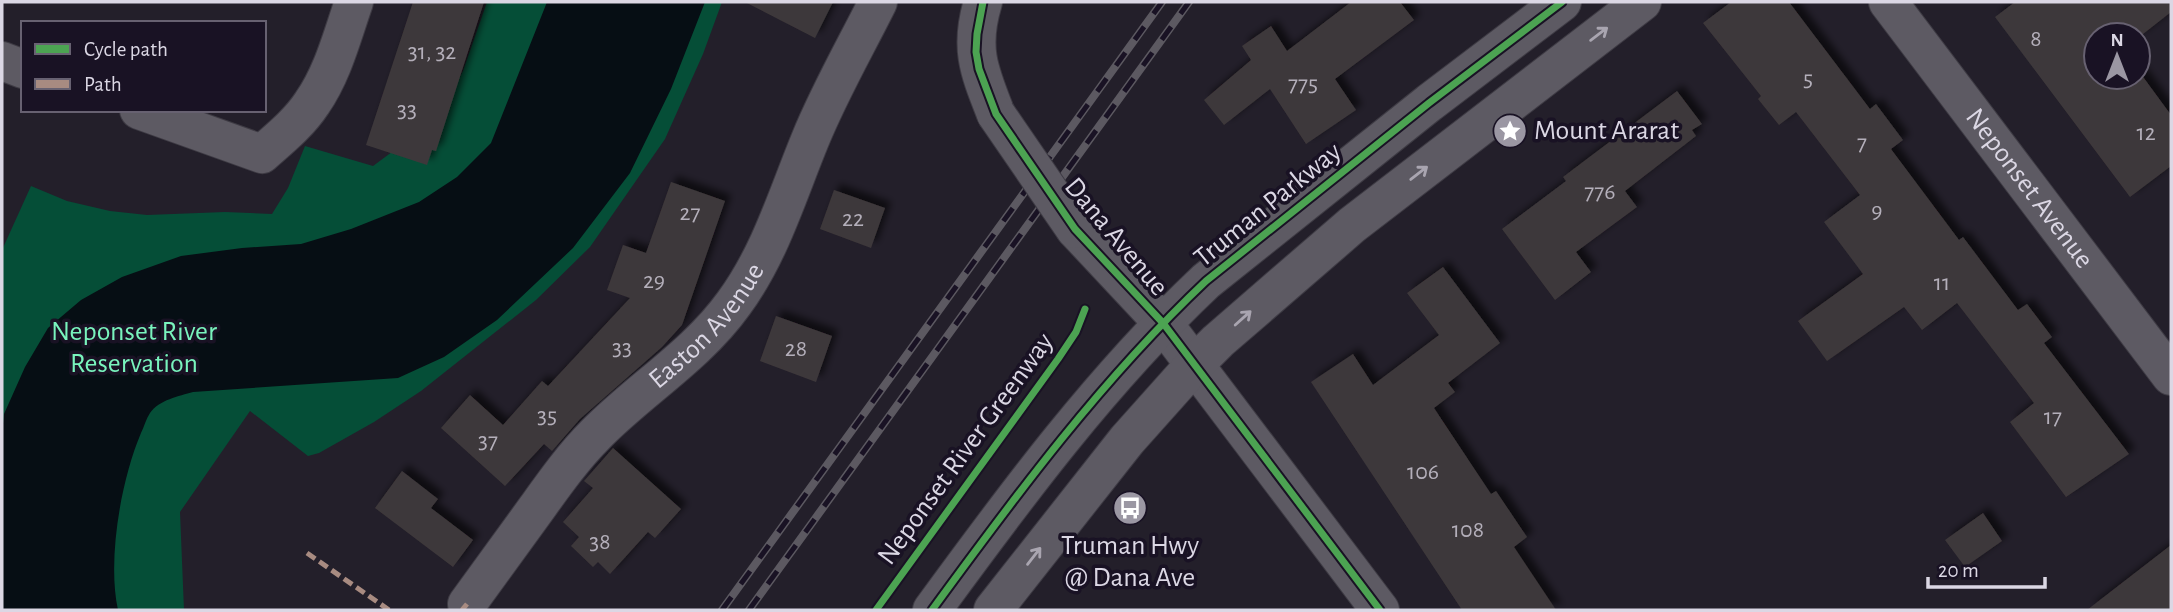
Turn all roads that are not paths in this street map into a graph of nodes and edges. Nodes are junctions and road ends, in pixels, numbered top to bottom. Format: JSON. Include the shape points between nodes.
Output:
{"nodes":[{"id":1,"x":354,"y":2,"type":"edge"},
{"id":2,"x":878,"y":2,"type":"edge"},
{"id":3,"x":984,"y":2,"type":"edge"},
{"id":4,"x":1562,"y":2,"type":"edge"},
{"id":5,"x":1642,"y":2,"type":"edge"},
{"id":6,"x":1888,"y":2,"type":"edge"},
{"id":7,"x":2,"y":61,"type":"edge"},
{"id":8,"x":21,"y":68,"type":"edge"},
{"id":9,"x":145,"y":112,"type":"edge"},
{"id":10,"x":1163,"y":323,"type":"junction"},
{"id":11,"x":1194,"y":365,"type":"junction"},
{"id":12,"x":2171,"y":376,"type":"edge"},
{"id":13,"x":467,"y":604,"type":"dead end"},
{"id":14,"x":932,"y":610,"type":"edge"},
{"id":15,"x":993,"y":610,"type":"edge"},
{"id":16,"x":1380,"y":610,"type":"edge"}],
"edges":[{"from":1,"to":9,"type":"street","via":[[331,68],[312,104],[262,154]]},
{"from":2,"to":13,"type":"street","name":"Easton Avenue","via":[[820,117],[770,240],[735,302],[688,355],[594,436]]},
{"from":3,"to":10,"type":"street","name":"Dana Avenue","bridge":true,"via":[[976,52],[996,114],[1075,229]]},
{"from":4,"to":10,"type":"street","name":"Truman Parkway","via":[[1206,281]]},
{"from":11,"to":5,"type":"street","one_way":true,"via":[[1352,225]]},
{"from":6,"to":12,"type":"street","name":"Neponset Avenue"},
{"from":7,"to":8,"type":"street"},
{"from":10,"to":11,"type":"street","name":"Dana Avenue"},
{"from":10,"to":14,"type":"street","name":"Truman Parkway","via":[[1044,461]]},
{"from":15,"to":11,"type":"street","one_way":true,"via":[[1127,440]]},
{"from":11,"to":16,"type":"street","name":"Dana Avenue"}]}
